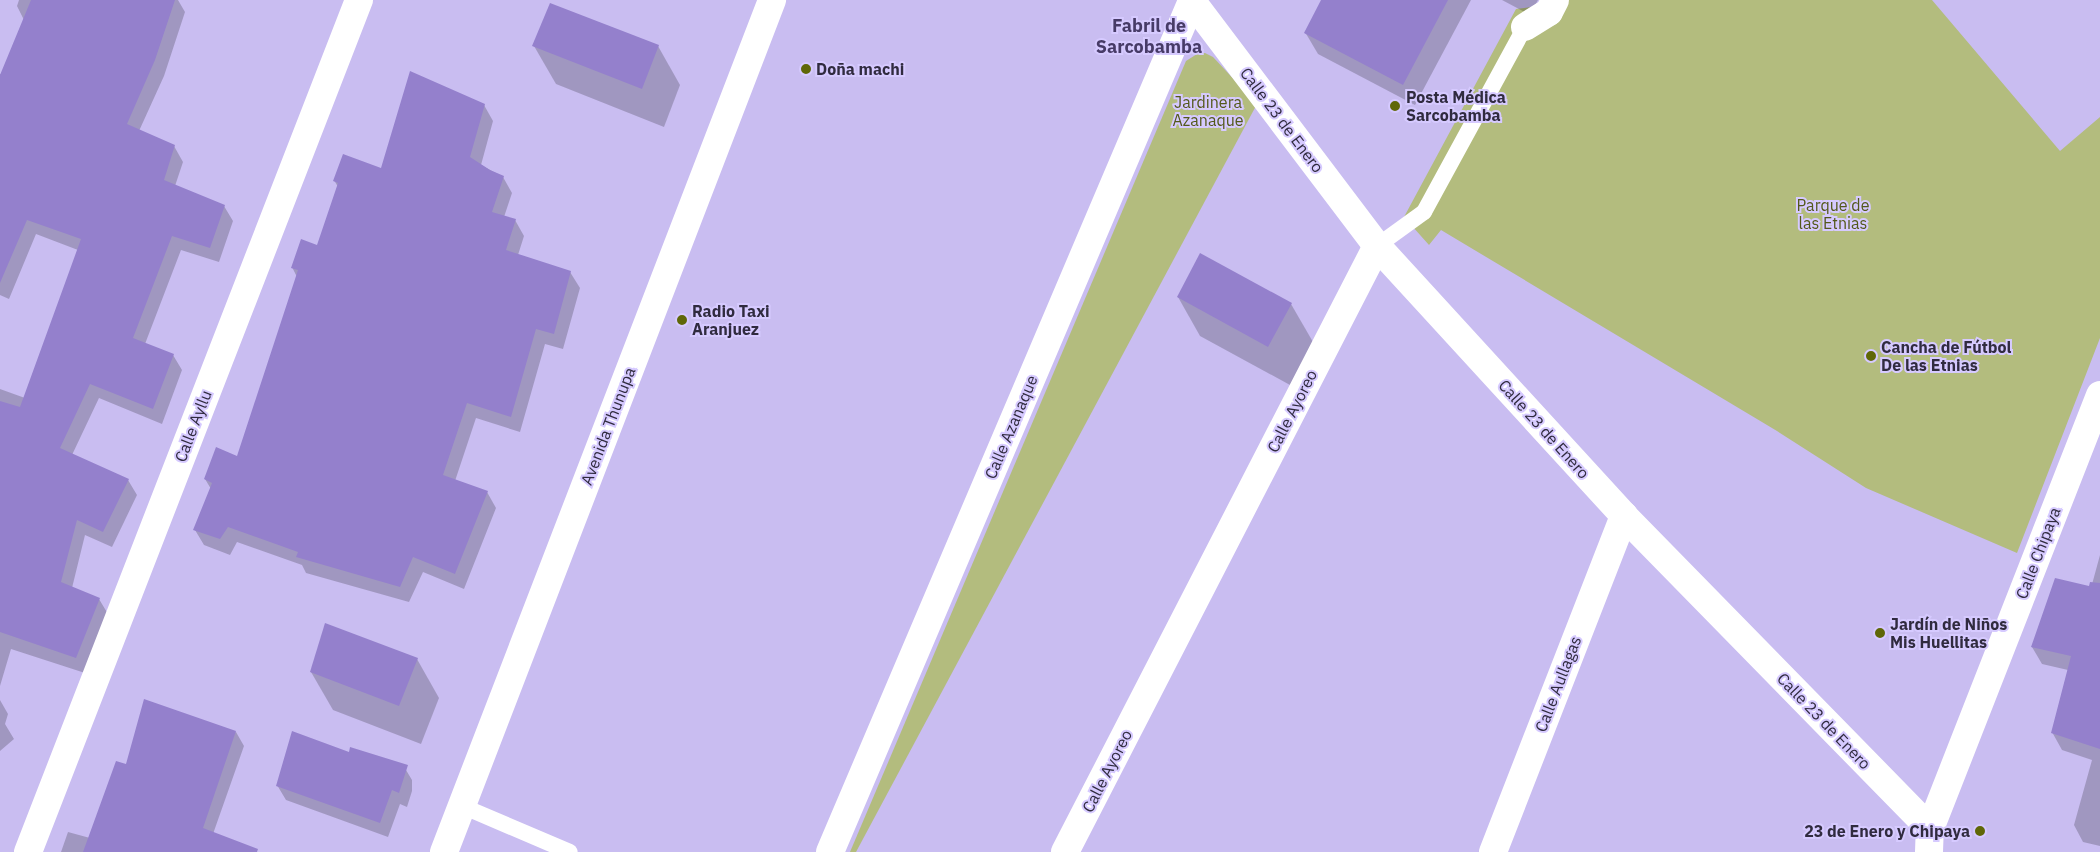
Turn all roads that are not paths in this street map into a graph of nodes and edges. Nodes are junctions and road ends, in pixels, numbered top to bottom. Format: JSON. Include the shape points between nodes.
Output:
{"nodes":[{"id":1,"x":359,"y":0,"type":"edge"},
{"id":2,"x":772,"y":0,"type":"edge"},
{"id":3,"x":1556,"y":0,"type":"edge"},
{"id":4,"x":1192,"y":1,"type":"edge"},
{"id":5,"x":1526,"y":28,"type":"joint"},
{"id":6,"x":1377,"y":246,"type":"junction"},
{"id":7,"x":2100,"y":395,"type":"edge"},
{"id":8,"x":1624,"y":516,"type":"junction"},
{"id":9,"x":462,"y":806,"type":"junction"},
{"id":10,"x":1929,"y":841,"type":"edge"},
{"id":11,"x":28,"y":852,"type":"edge"},
{"id":12,"x":444,"y":852,"type":"edge"},
{"id":13,"x":570,"y":852,"type":"edge"},
{"id":14,"x":830,"y":852,"type":"edge"},
{"id":15,"x":1065,"y":852,"type":"edge"},
{"id":16,"x":1492,"y":852,"type":"edge"}],
"edges":[{"from":1,"to":11,"type":"street","name":"Calle Ayllu"},
{"from":2,"to":9,"type":"street","name":"Avenida Thunupa"},
{"from":3,"to":5,"type":"street","name":"Calle Ayoreo","via":[[1549,12]]},
{"from":4,"to":6,"type":"street","name":"Calle 23 de Enero"},
{"from":4,"to":14,"type":"street","name":"Calle Azanaque"},
{"from":5,"to":6,"type":"lane","name":"Calle Ayoreo","via":[[1424,212]]},
{"from":6,"to":8,"type":"street","name":"Calle 23 de Enero"},
{"from":6,"to":15,"type":"street","name":"Calle Ayoreo"},
{"from":7,"to":10,"type":"street","name":"Calle Chipaya"},
{"from":8,"to":10,"type":"street","name":"Calle 23 de Enero"},
{"from":8,"to":16,"type":"street","name":"Calle Aullagas"},
{"from":9,"to":12,"type":"street","name":"Avenida Thunupa"},
{"from":9,"to":13,"type":"lane"}]}
